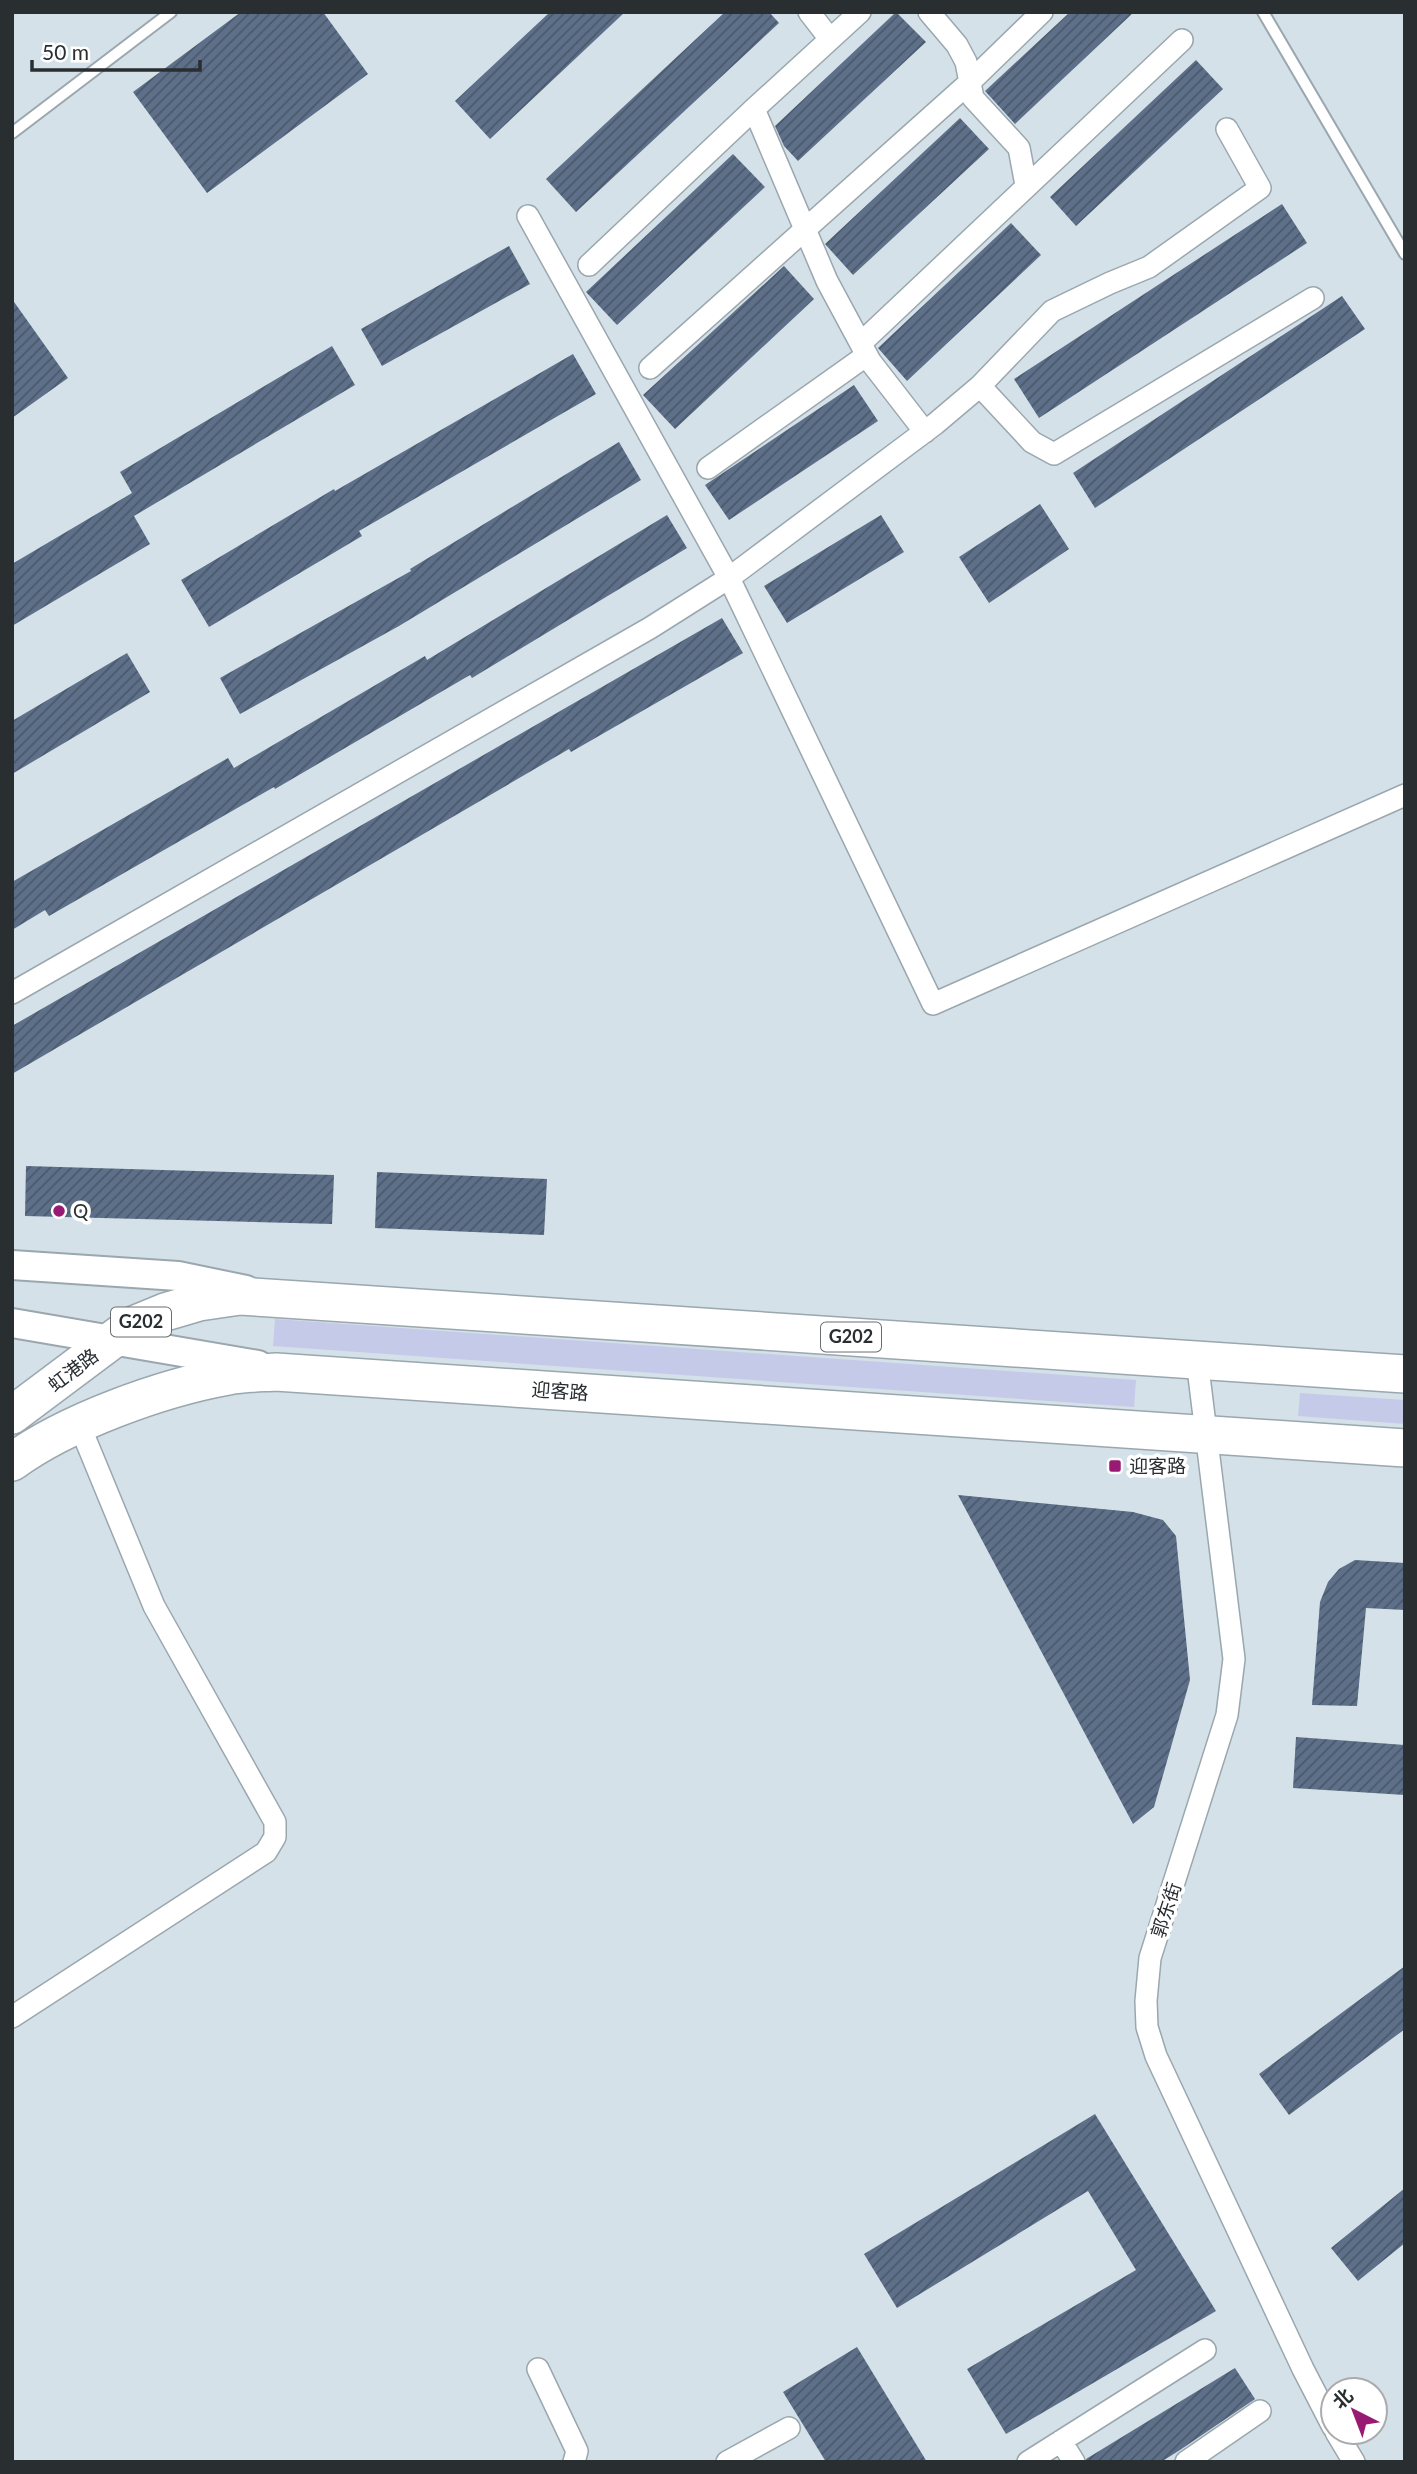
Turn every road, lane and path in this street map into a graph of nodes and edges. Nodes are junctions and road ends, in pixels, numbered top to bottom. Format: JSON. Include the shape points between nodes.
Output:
{"nodes":[{"id":1,"x":171,"y":12,"type":"edge"},
{"id":2,"x":808,"y":12,"type":"edge"},
{"id":3,"x":860,"y":12,"type":"edge"},
{"id":4,"x":929,"y":12,"type":"edge"},
{"id":5,"x":1042,"y":12,"type":"edge"},
{"id":6,"x":1264,"y":12,"type":"edge"},
{"id":7,"x":830,"y":39,"type":"junction"},
{"id":8,"x":1182,"y":40,"type":"dead end"},
{"id":9,"x":970,"y":82,"type":"junction"},
{"id":10,"x":754,"y":108,"type":"junction"},
{"id":11,"x":1227,"y":129,"type":"dead end"},
{"id":12,"x":12,"y":133,"type":"edge"},
{"id":13,"x":1026,"y":185,"type":"junction"},
{"id":14,"x":528,"y":216,"type":"dead end"},
{"id":15,"x":805,"y":229,"type":"junction"},
{"id":16,"x":1405,"y":254,"type":"edge"},
{"id":17,"x":589,"y":265,"type":"dead end"},
{"id":18,"x":1313,"y":298,"type":"dead end"},
{"id":19,"x":864,"y":349,"type":"junction"},
{"id":20,"x":650,"y":368,"type":"dead end"},
{"id":21,"x":980,"y":386,"type":"junction"},
{"id":22,"x":925,"y":432,"type":"junction"},
{"id":23,"x":708,"y":468,"type":"dead end"},
{"id":24,"x":729,"y":578,"type":"junction"},
{"id":25,"x":1405,"y":795,"type":"edge"},
{"id":26,"x":12,"y":993,"type":"edge"},
{"id":27,"x":12,"y":1265,"type":"edge"},
{"id":28,"x":297,"y":1300,"type":"junction"},
{"id":29,"x":12,"y":1323,"type":"edge"},
{"id":30,"x":112,"y":1340,"type":"junction"},
{"id":31,"x":1197,"y":1360,"type":"junction"},
{"id":32,"x":312,"y":1374,"type":"junction"},
{"id":33,"x":1405,"y":1374,"type":"edge"},
{"id":34,"x":12,"y":1415,"type":"edge"},
{"id":35,"x":79,"y":1424,"type":"junction"},
{"id":36,"x":1206,"y":1435,"type":"junction"},
{"id":37,"x":1405,"y":1448,"type":"edge"},
{"id":38,"x":12,"y":1462,"type":"edge"},
{"id":39,"x":12,"y":2017,"type":"edge"},
{"id":40,"x":1205,"y":2350,"type":"dead end"},
{"id":41,"x":538,"y":2369,"type":"dead end"},
{"id":42,"x":1319,"y":2400,"type":"edge"},
{"id":43,"x":1260,"y":2411,"type":"dead end"},
{"id":44,"x":789,"y":2428,"type":"dead end"},
{"id":45,"x":1061,"y":2441,"type":"junction"},
{"id":46,"x":574,"y":2462,"type":"edge"},
{"id":47,"x":727,"y":2462,"type":"edge"},
{"id":48,"x":1028,"y":2462,"type":"edge"},
{"id":49,"x":1074,"y":2462,"type":"edge"},
{"id":50,"x":1186,"y":2462,"type":"edge"}],
"edges":[{"from":1,"to":12,"type":"lane"},
{"from":2,"to":7,"type":"street"},
{"from":3,"to":7,"type":"street"},
{"from":4,"to":9,"type":"street","via":[[957,45]]},
{"from":5,"to":9,"type":"street"},
{"from":6,"to":16,"type":"lane"},
{"from":7,"to":10,"type":"street"},
{"from":8,"to":13,"type":"street"},
{"from":9,"to":13,"type":"street","via":[[973,98],[1020,148]]},
{"from":9,"to":15,"type":"street"},
{"from":10,"to":15,"type":"street"},
{"from":10,"to":17,"type":"street"},
{"from":11,"to":21,"type":"street","via":[[1260,188],[1149,267],[1052,311]]},
{"from":13,"to":19,"type":"street"},
{"from":14,"to":24,"type":"street"},
{"from":15,"to":19,"type":"street"},
{"from":15,"to":20,"type":"street"},
{"from":18,"to":21,"type":"street","via":[[1055,454],[1032,442]]},
{"from":19,"to":22,"type":"street"},
{"from":19,"to":23,"type":"street"},
{"from":21,"to":22,"type":"street"},
{"from":22,"to":24,"type":"street"},
{"from":24,"to":25,"type":"street","via":[[933,1004]]},
{"from":24,"to":26,"type":"street","via":[[650,628]]},
{"from":27,"to":28,"type":"main road","via":[[178,1276]]},
{"from":28,"to":30,"type":"highway","name":"虹港路","number":"G202","via":[[240,1296],[199,1302],[131,1326]]},
{"from":28,"to":31,"type":"highway","number":"G202"},
{"from":29,"to":30,"type":"main road","name":"迎客路"},
{"from":30,"to":32,"type":"main road","name":"迎客路"},
{"from":30,"to":34,"type":"highway","name":"虹港路","number":"G202"},
{"from":31,"to":33,"type":"highway","number":"G202"},
{"from":31,"to":36,"type":"street","name":"郭东街"},
{"from":32,"to":35,"type":"highway","via":[[229,1376],[185,1386]]},
{"from":32,"to":36,"type":"highway","name":"迎客路"},
{"from":35,"to":38,"type":"highway"},
{"from":35,"to":39,"type":"street","via":[[154,1606],[275,1822],[275,1837],[266,1852]]},
{"from":36,"to":37,"type":"highway","name":"迎客路"},
{"from":36,"to":42,"type":"street","name":"郭东街","via":[[1234,1659],[1227,1716],[1150,1958],[1147,2027],[1156,2056]]},
{"from":40,"to":45,"type":"street"},
{"from":41,"to":46,"type":"street","via":[[577,2451]]},
{"from":43,"to":50,"type":"street"},
{"from":44,"to":47,"type":"street"},
{"from":45,"to":48,"type":"street"},
{"from":45,"to":49,"type":"street"}]}
